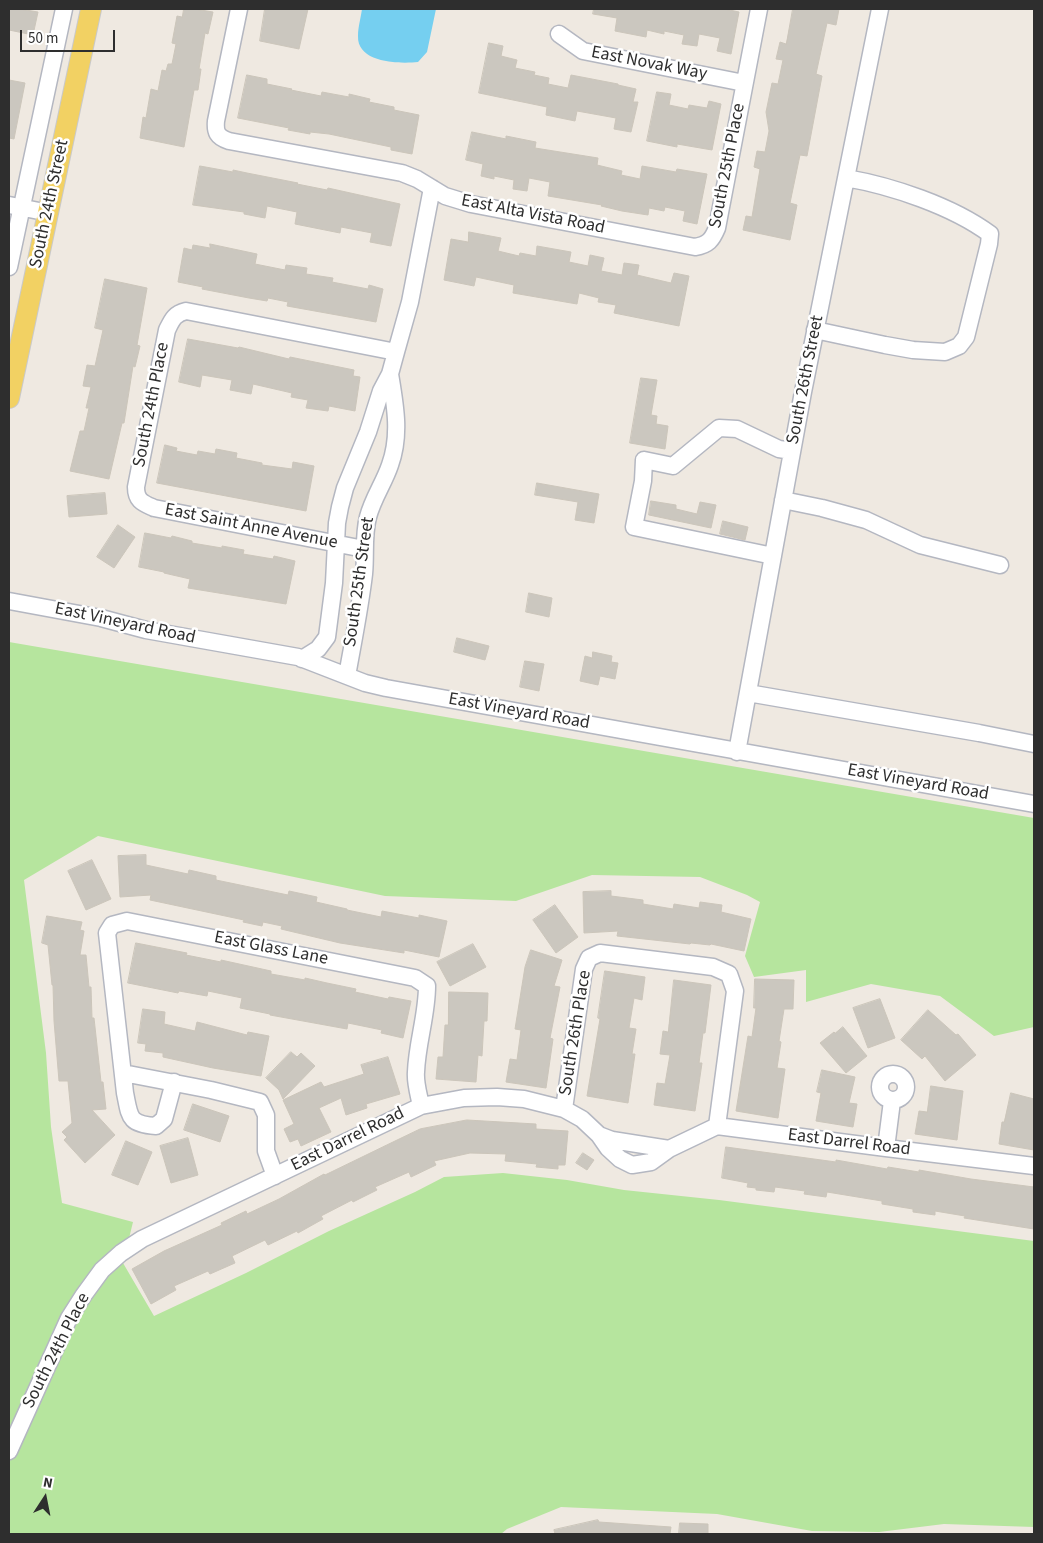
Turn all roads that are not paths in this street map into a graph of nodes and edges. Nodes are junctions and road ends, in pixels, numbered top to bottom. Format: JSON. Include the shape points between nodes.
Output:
{"nodes":[{"id":1,"x":64,"y":9,"type":"edge"},
{"id":2,"x":91,"y":9,"type":"edge"},
{"id":3,"x":239,"y":9,"type":"edge"},
{"id":4,"x":758,"y":9,"type":"edge"},
{"id":5,"x":880,"y":9,"type":"edge"},
{"id":6,"x":558,"y":34,"type":"dead end"},
{"id":7,"x":744,"y":82,"type":"junction"},
{"id":8,"x":846,"y":178,"type":"junction"},
{"id":9,"x":432,"y":188,"type":"junction"},
{"id":10,"x":15,"y":206,"type":"edge"},
{"id":11,"x":49,"y":213,"type":"junction"},
{"id":12,"x":705,"y":245,"type":"joint"},
{"id":13,"x":9,"y":267,"type":"edge"},
{"id":14,"x":815,"y":330,"type":"junction"},
{"id":15,"x":396,"y":352,"type":"junction"},
{"id":16,"x":390,"y":374,"type":"junction"},
{"id":17,"x":9,"y":398,"type":"edge"},
{"id":18,"x":792,"y":451,"type":"junction"},
{"id":19,"x":783,"y":500,"type":"junction"},
{"id":20,"x":139,"y":501,"type":"joint"},
{"id":21,"x":337,"y":544,"type":"junction"},
{"id":22,"x":364,"y":549,"type":"junction"},
{"id":23,"x":773,"y":556,"type":"junction"},
{"id":24,"x":1000,"y":565,"type":"dead end"},
{"id":25,"x":334,"y":588,"type":"junction"},
{"id":26,"x":361,"y":593,"type":"junction"},
{"id":27,"x":9,"y":601,"type":"edge"},
{"id":28,"x":302,"y":659,"type":"junction"},
{"id":29,"x":347,"y":676,"type":"junction"},
{"id":30,"x":748,"y":693,"type":"junction"},
{"id":31,"x":1034,"y":744,"type":"edge"},
{"id":32,"x":737,"y":752,"type":"junction"},
{"id":33,"x":1034,"y":804,"type":"edge"},
{"id":34,"x":123,"y":1072,"type":"junction"},
{"id":35,"x":174,"y":1082,"type":"junction"},
{"id":36,"x":892,"y":1101,"type":"dead end"},
{"id":37,"x":421,"y":1106,"type":"junction"},
{"id":38,"x":564,"y":1109,"type":"junction"},
{"id":39,"x":717,"y":1126,"type":"junction"},
{"id":40,"x":886,"y":1148,"type":"junction"},
{"id":41,"x":1034,"y":1166,"type":"edge"},
{"id":42,"x":275,"y":1176,"type":"junction"},
{"id":43,"x":9,"y":1451,"type":"edge"}],
"edges":[{"from":1,"to":10,"type":"street","name":"South 24th Street"},
{"from":2,"to":11,"type":"main road","name":"South 24th Street"},
{"from":3,"to":9,"type":"street","name":"East Alta Vista Road","via":[[216,121],[215,130],[220,138],[402,173]]},
{"from":4,"to":7,"type":"street"},
{"from":5,"to":8,"type":"street","name":"South 26th Street"},
{"from":6,"to":7,"type":"street","name":"East Novak Way","via":[[583,51]]},
{"from":7,"to":12,"type":"street","name":"South 25th Place","via":[[717,228],[712,240]]},
{"from":8,"to":14,"type":"street","name":"South 26th Street"},
{"from":8,"to":14,"type":"street","via":[[910,194],[943,208],[990,234],[989,244],[966,337],[959,346],[945,352],[913,350]]},
{"from":9,"to":12,"type":"street","name":"East Alta Vista Road","via":[[471,204],[695,247]]},
{"from":9,"to":15,"type":"street","name":"South 25th Street","via":[[410,302]]},
{"from":10,"to":11,"type":"street"},
{"from":10,"to":13,"type":"street","name":"South 24th Street"},
{"from":11,"to":17,"type":"main road","name":"South 24th Street"},
{"from":14,"to":18,"type":"street","name":"South 26th Street"},
{"from":15,"to":16,"type":"street","name":"South 25th Street"},
{"from":15,"to":20,"type":"street","name":"South 24th Place","via":[[186,311],[179,313],[167,330],[136,487]]},
{"from":16,"to":21,"type":"street","name":"South 25th Street","via":[[380,391],[368,432],[345,488],[337,523]]},
{"from":16,"to":22,"type":"street","name":"South 25th Street","via":[[396,444],[368,518]]},
{"from":18,"to":19,"type":"street","name":"South 26th Street"},
{"from":18,"to":23,"type":"street","via":[[779,449],[737,429],[719,428],[673,466],[644,460],[634,527]]},
{"from":19,"to":23,"type":"street","name":"South 26th Street"},
{"from":19,"to":24,"type":"street","via":[[866,520],[920,546]]},
{"from":20,"to":21,"type":"street","name":"East Saint Anne Avenue","via":[[154,508]]},
{"from":21,"to":22,"type":"street","name":"East Saint Anne Avenue"},
{"from":21,"to":25,"type":"street","name":"South 25th Street"},
{"from":22,"to":26,"type":"street","name":"South 25th Street"},
{"from":23,"to":30,"type":"street","name":"South 26th Street"},
{"from":25,"to":26,"type":"street"},
{"from":25,"to":28,"type":"street","name":"South 25th Street","via":[[327,637],[318,649]]},
{"from":26,"to":29,"type":"street","name":"South 25th Street"},
{"from":27,"to":28,"type":"street","name":"East Vineyard Road"},
{"from":28,"to":29,"type":"street","name":"East Vineyard Road"},
{"from":29,"to":32,"type":"street","name":"East Vineyard Road","via":[[386,688]]},
{"from":30,"to":31,"type":"street"},
{"from":30,"to":32,"type":"street","name":"South 26th Street"},
{"from":32,"to":33,"type":"street","name":"East Vineyard Road"},
{"from":34,"to":35,"type":"street","name":"East Darrel Road"},
{"from":34,"to":35,"type":"street","via":[[132,1120],[142,1125],[156,1126],[164,1119]]},
{"from":34,"to":37,"type":"street","name":"East Glass Lane","via":[[107,933],[112,925],[126,921],[415,978],[427,986],[416,1074]]},
{"from":35,"to":42,"type":"street","name":"East Darrel Road","via":[[260,1102],[266,1115],[266,1151]]},
{"from":36,"to":40,"type":"street"},
{"from":37,"to":38,"type":"street","name":"East Darrel Road","via":[[464,1098],[497,1097]]},
{"from":37,"to":42,"type":"street","name":"East Darrel Road"},
{"from":38,"to":39,"type":"street","name":"East Darrel Road","via":[[582,1119],[599,1136],[669,1149]]},
{"from":38,"to":39,"type":"street","name":"South 26th Place","via":[[584,969],[589,958],[600,953],[713,967],[729,974],[735,991]]},
{"from":39,"to":40,"type":"street","name":"East Darrel Road"},
{"from":40,"to":41,"type":"street","name":"East Darrel Road"},
{"from":42,"to":43,"type":"street","name":"South 24th Place","via":[[142,1239],[102,1270],[69,1318]]}]}
